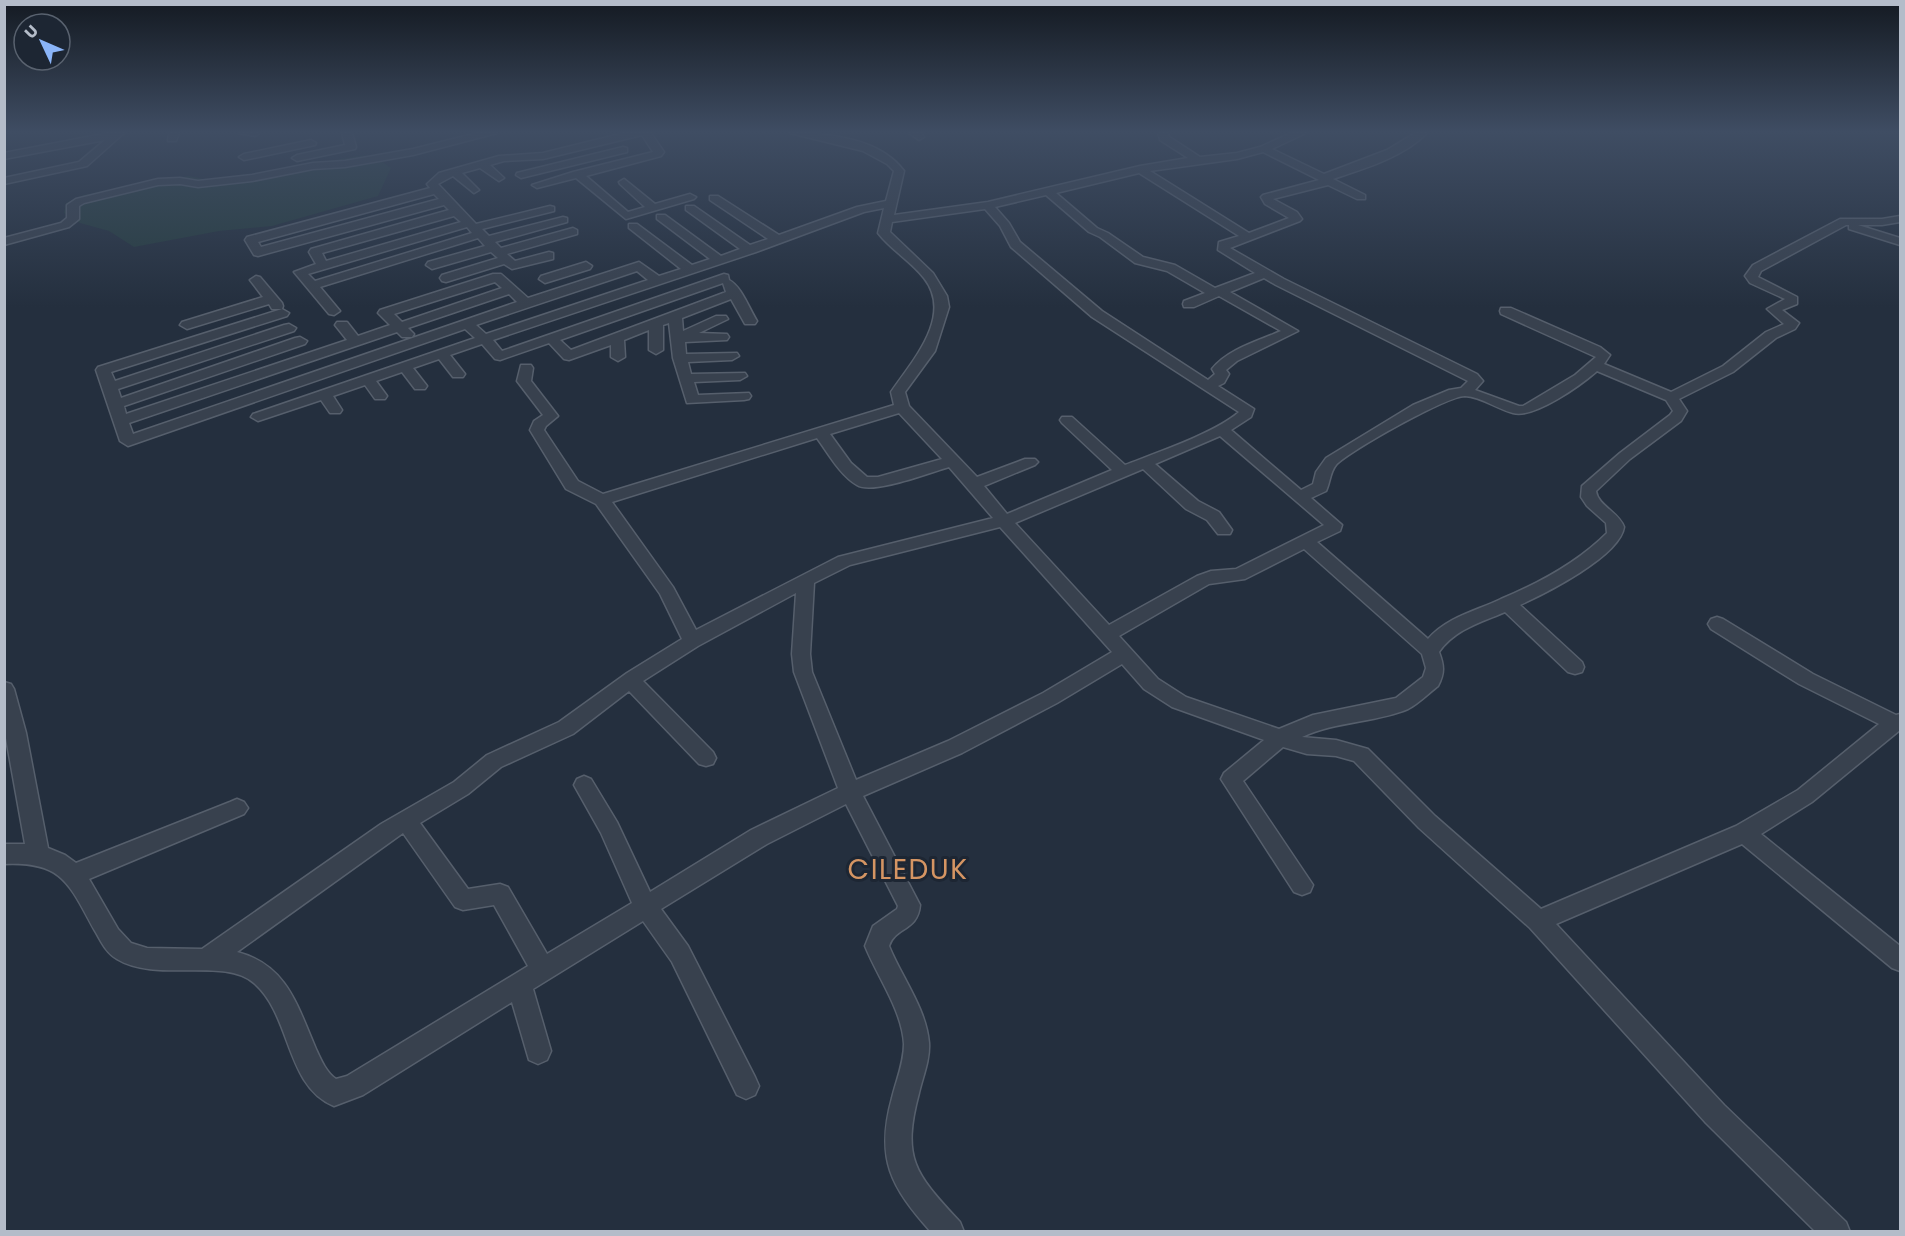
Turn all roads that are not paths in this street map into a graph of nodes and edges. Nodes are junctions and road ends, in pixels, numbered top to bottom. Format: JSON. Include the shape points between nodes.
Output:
{"nodes":[{"id":1,"x":435,"y":190,"type":"edge"},
{"id":2,"x":121,"y":191,"type":"edge"},
{"id":3,"x":432,"y":191,"type":"edge"},
{"id":4,"x":597,"y":191,"type":"edge"},
{"id":5,"x":633,"y":191,"type":"edge"},
{"id":6,"x":670,"y":191,"type":"edge"},
{"id":7,"x":894,"y":191,"type":"edge"},
{"id":8,"x":1048,"y":191,"type":"joint"},
{"id":9,"x":1174,"y":191,"type":"edge"},
{"id":10,"x":1289,"y":191,"type":"edge"},
{"id":11,"x":1348,"y":191,"type":"edge"},
{"id":12,"x":1361,"y":197,"type":"dead end"},
{"id":13,"x":714,"y":198,"type":"dead end"},
{"id":14,"x":446,"y":201,"type":"junction"},
{"id":15,"x":687,"y":201,"type":"junction"},
{"id":16,"x":988,"y":205,"type":"junction"},
{"id":17,"x":550,"y":209,"type":"dead end"},
{"id":18,"x":458,"y":211,"type":"junction"},
{"id":19,"x":889,"y":211,"type":"junction"},
{"id":20,"x":657,"y":213,"type":"junction"},
{"id":21,"x":1900,"y":219,"type":"edge"},
{"id":22,"x":563,"y":220,"type":"dead end"},
{"id":23,"x":1840,"y":222,"type":"junction"},
{"id":24,"x":633,"y":226,"type":"dead end"},
{"id":25,"x":573,"y":232,"type":"dead end"},
{"id":26,"x":1248,"y":237,"type":"junction"},
{"id":27,"x":778,"y":240,"type":"junction"},
{"id":28,"x":487,"y":241,"type":"junction"},
{"id":29,"x":4,"y":242,"type":"edge"},
{"id":30,"x":1900,"y":242,"type":"edge"},
{"id":31,"x":749,"y":250,"type":"junction"},
{"id":32,"x":549,"y":256,"type":"dead end"},
{"id":33,"x":564,"y":259,"type":"dead end"},
{"id":34,"x":716,"y":261,"type":"junction"},
{"id":35,"x":323,"y":265,"type":"junction"},
{"id":36,"x":432,"y":265,"type":"dead end"},
{"id":37,"x":530,"y":266,"type":"dead end"},
{"id":38,"x":690,"y":270,"type":"junction"},
{"id":39,"x":1265,"y":273,"type":"junction"},
{"id":40,"x":446,"y":278,"type":"dead end"},
{"id":41,"x":724,"y":278,"type":"junction"},
{"id":42,"x":544,"y":279,"type":"junction"},
{"id":43,"x":256,"y":280,"type":"dead end"},
{"id":44,"x":657,"y":281,"type":"junction"},
{"id":45,"x":312,"y":286,"type":"junction"},
{"id":46,"x":511,"y":289,"type":"junction"},
{"id":47,"x":560,"y":292,"type":"junction"},
{"id":48,"x":1216,"y":292,"type":"junction"},
{"id":49,"x":735,"y":293,"type":"junction"},
{"id":50,"x":526,"y":303,"type":"junction"},
{"id":51,"x":1189,"y":304,"type":"dead end"},
{"id":52,"x":277,"y":308,"type":"junction"},
{"id":53,"x":1506,"y":310,"type":"dead end"},
{"id":54,"x":334,"y":311,"type":"dead end"},
{"id":55,"x":675,"y":316,"type":"junction"},
{"id":56,"x":721,"y":319,"type":"dead end"},
{"id":57,"x":750,"y":321,"type":"dead end"},
{"id":58,"x":656,"y":323,"type":"junction"},
{"id":59,"x":467,"y":324,"type":"junction"},
{"id":60,"x":187,"y":325,"type":"dead end"},
{"id":61,"x":342,"y":325,"type":"dead end"},
{"id":62,"x":400,"y":327,"type":"junction"},
{"id":63,"x":289,"y":328,"type":"junction"},
{"id":64,"x":701,"y":333,"type":"junction"},
{"id":65,"x":722,"y":337,"type":"dead end"},
{"id":66,"x":551,"y":338,"type":"junction"},
{"id":67,"x":617,"y":338,"type":"junction"},
{"id":68,"x":678,"y":338,"type":"junction"},
{"id":69,"x":484,"y":339,"type":"junction"},
{"id":70,"x":300,"y":341,"type":"junction"},
{"id":71,"x":355,"y":342,"type":"junction"},
{"id":72,"x":414,"y":342,"type":"junction"},
{"id":73,"x":656,"y":350,"type":"dead end"},
{"id":74,"x":442,"y":354,"type":"junction"},
{"id":75,"x":732,"y":356,"type":"dead end"},
{"id":76,"x":311,"y":357,"type":"junction"},
{"id":77,"x":618,"y":357,"type":"dead end"},
{"id":78,"x":680,"y":358,"type":"junction"},
{"id":79,"x":1595,"y":365,"type":"junction"},
{"id":80,"x":405,"y":367,"type":"junction"},
{"id":81,"x":526,"y":368,"type":"dead end"},
{"id":82,"x":324,"y":373,"type":"junction"},
{"id":83,"x":458,"y":374,"type":"dead end"},
{"id":84,"x":740,"y":376,"type":"dead end"},
{"id":85,"x":686,"y":378,"type":"junction"},
{"id":86,"x":368,"y":380,"type":"junction"},
{"id":87,"x":420,"y":386,"type":"dead end"},
{"id":88,"x":1208,"y":386,"type":"junction"},
{"id":89,"x":110,"y":387,"type":"junction"},
{"id":90,"x":1465,"y":392,"type":"junction"},
{"id":91,"x":325,"y":394,"type":"junction"},
{"id":92,"x":380,"y":396,"type":"dead end"},
{"id":93,"x":744,"y":396,"type":"dead end"},
{"id":94,"x":1671,"y":397,"type":"junction"},
{"id":95,"x":116,"y":404,"type":"junction"},
{"id":96,"x":902,"y":407,"type":"junction"},
{"id":97,"x":335,"y":410,"type":"dead end"},
{"id":98,"x":258,"y":417,"type":"dead end"},
{"id":99,"x":1067,"y":420,"type":"dead end"},
{"id":100,"x":121,"y":421,"type":"junction"},
{"id":101,"x":1221,"y":429,"type":"junction"},
{"id":102,"x":821,"y":433,"type":"junction"},
{"id":103,"x":951,"y":461,"type":"junction"},
{"id":104,"x":1030,"y":462,"type":"dead end"},
{"id":105,"x":1144,"y":462,"type":"junction"},
{"id":106,"x":1122,"y":471,"type":"junction"},
{"id":107,"x":975,"y":484,"type":"junction"},
{"id":108,"x":1300,"y":497,"type":"junction"},
{"id":109,"x":602,"y":500,"type":"junction"},
{"id":110,"x":1004,"y":521,"type":"junction"},
{"id":111,"x":1224,"y":530,"type":"dead end"},
{"id":112,"x":1305,"y":542,"type":"junction"},
{"id":113,"x":805,"y":580,"type":"junction"},
{"id":114,"x":1508,"y":604,"type":"junction"},
{"id":115,"x":1717,"y":624,"type":"dead end"},
{"id":116,"x":1106,"y":635,"type":"junction"},
{"id":117,"x":692,"y":641,"type":"junction"},
{"id":118,"x":1430,"y":651,"type":"junction"},
{"id":119,"x":1122,"y":655,"type":"junction"},
{"id":120,"x":1575,"y":667,"type":"dead end"},
{"id":121,"x":631,"y":681,"type":"junction"},
{"id":122,"x":4,"y":688,"type":"edge"},
{"id":123,"x":1897,"y":723,"type":"edge"},
{"id":124,"x":1280,"y":738,"type":"junction"},
{"id":125,"x":706,"y":758,"type":"dead end"},
{"id":126,"x":584,"y":785,"type":"dead end"},
{"id":127,"x":850,"y":792,"type":"junction"},
{"id":128,"x":237,"y":808,"type":"dead end"},
{"id":129,"x":406,"y":820,"type":"junction"},
{"id":130,"x":1744,"y":832,"type":"junction"},
{"id":131,"x":4,"y":854,"type":"edge"},
{"id":132,"x":38,"y":855,"type":"junction"},
{"id":133,"x":75,"y":874,"type":"junction"},
{"id":134,"x":1302,"y":885,"type":"dead end"},
{"id":135,"x":645,"y":906,"type":"junction"},
{"id":136,"x":1538,"y":921,"type":"junction"},
{"id":137,"x":206,"y":960,"type":"junction"},
{"id":138,"x":1900,"y":960,"type":"edge"},
{"id":139,"x":543,"y":969,"type":"junction"},
{"id":140,"x":519,"y":984,"type":"junction"},
{"id":141,"x":537,"y":1051,"type":"dead end"},
{"id":142,"x":746,"y":1086,"type":"dead end"},
{"id":143,"x":950,"y":1232,"type":"edge"},
{"id":144,"x":1836,"y":1232,"type":"edge"}],
"edges":[{"from":1,"to":14,"type":"street"},
{"from":2,"to":29,"type":"street","via":[[74,204],[73,219],[65,225]]},
{"from":3,"to":14,"type":"street","via":[[251,240],[258,252]]},
{"from":4,"to":20,"type":"street","via":[[626,216]]},
{"from":5,"to":20,"type":"street"},
{"from":6,"to":15,"type":"street"},
{"from":7,"to":19,"type":"street"},
{"from":8,"to":16,"type":"street"},
{"from":8,"to":48,"type":"street","via":[[1093,230],[1139,260],[1172,268]]},
{"from":9,"to":26,"type":"street"},
{"from":10,"to":26,"type":"street","via":[[1267,197],[1296,219]]},
{"from":11,"to":12,"type":"street"},
{"from":13,"to":27,"type":"street"},
{"from":14,"to":18,"type":"street"},
{"from":15,"to":20,"type":"street"},
{"from":15,"to":31,"type":"street"},
{"from":16,"to":19,"type":"street"},
{"from":16,"to":88,"type":"street","via":[[1015,244],[1076,297]]},
{"from":17,"to":28,"type":"street"},
{"from":18,"to":28,"type":"street"},
{"from":18,"to":35,"type":"street","via":[[315,252]]},
{"from":19,"to":27,"type":"street","via":[[861,209]]},
{"from":19,"to":96,"type":"street","via":[[884,233],[933,283],[943,307],[928,351],[898,392]]},
{"from":20,"to":34,"type":"street"},
{"from":21,"to":23,"type":"street"},
{"from":22,"to":28,"type":"street"},
{"from":23,"to":30,"type":"street"},
{"from":23,"to":94,"type":"street","via":[[1751,273],[1755,280],[1791,297],[1790,303],[1773,309],[1792,323],[1790,326],[1771,335],[1728,369]]},
{"from":24,"to":38,"type":"street"},
{"from":25,"to":28,"type":"street"},
{"from":26,"to":39,"type":"street","via":[[1222,247]]},
{"from":27,"to":31,"type":"street"},
{"from":28,"to":32,"type":"street","via":[[512,265]]},
{"from":28,"to":35,"type":"street"},
{"from":28,"to":36,"type":"street"},
{"from":28,"to":40,"type":"street"},
{"from":28,"to":45,"type":"street"},
{"from":31,"to":34,"type":"street"},
{"from":33,"to":42,"type":"street","via":[[582,268]]},
{"from":34,"to":38,"type":"street"},
{"from":34,"to":41,"type":"street"},
{"from":35,"to":45,"type":"street","via":[[300,272]]},
{"from":37,"to":42,"type":"street"},
{"from":38,"to":44,"type":"street"},
{"from":39,"to":48,"type":"street"},
{"from":39,"to":90,"type":"street","via":[[1472,377],[1476,381]]},
{"from":41,"to":49,"type":"street"},
{"from":41,"to":66,"type":"street"},
{"from":42,"to":47,"type":"street"},
{"from":43,"to":52,"type":"street"},
{"from":44,"to":47,"type":"street","via":[[639,266]]},
{"from":44,"to":69,"type":"street"},
{"from":45,"to":54,"type":"street"},
{"from":46,"to":50,"type":"street"},
{"from":46,"to":62,"type":"street"},
{"from":46,"to":62,"type":"street","via":[[497,277],[385,313]]},
{"from":47,"to":50,"type":"street"},
{"from":48,"to":51,"type":"street"},
{"from":48,"to":88,"type":"street","via":[[1291,331],[1232,358],[1219,369],[1219,380]]},
{"from":49,"to":55,"type":"street"},
{"from":49,"to":57,"type":"street"},
{"from":50,"to":59,"type":"street"},
{"from":52,"to":60,"type":"street"},
{"from":52,"to":63,"type":"street"},
{"from":52,"to":89,"type":"street","via":[[103,370]]},
{"from":53,"to":79,"type":"street","via":[[1601,352],[1603,358]]},
{"from":55,"to":58,"type":"street"},
{"from":55,"to":68,"type":"street"},
{"from":56,"to":64,"type":"street"},
{"from":58,"to":67,"type":"street"},
{"from":58,"to":73,"type":"street"},
{"from":59,"to":69,"type":"street"},
{"from":59,"to":72,"type":"street"},
{"from":61,"to":71,"type":"street"},
{"from":62,"to":71,"type":"street"},
{"from":62,"to":72,"type":"street"},
{"from":63,"to":70,"type":"street"},
{"from":63,"to":89,"type":"street"},
{"from":64,"to":65,"type":"street"},
{"from":64,"to":68,"type":"street"},
{"from":66,"to":67,"type":"street","via":[[569,356]]},
{"from":66,"to":69,"type":"street","via":[[500,356]]},
{"from":67,"to":77,"type":"street"},
{"from":68,"to":78,"type":"street"},
{"from":69,"to":74,"type":"street"},
{"from":70,"to":76,"type":"street"},
{"from":70,"to":95,"type":"street"},
{"from":71,"to":76,"type":"street"},
{"from":72,"to":82,"type":"street"},
{"from":74,"to":80,"type":"street"},
{"from":74,"to":83,"type":"street"},
{"from":75,"to":78,"type":"street"},
{"from":76,"to":82,"type":"street"},
{"from":76,"to":100,"type":"street"},
{"from":78,"to":85,"type":"street"},
{"from":79,"to":90,"type":"street","via":[[1526,410]]},
{"from":79,"to":94,"type":"street"},
{"from":80,"to":86,"type":"street"},
{"from":80,"to":87,"type":"street"},
{"from":81,"to":109,"type":"street","via":[[524,381],[551,416],[539,423],[541,439],[572,485]]},
{"from":82,"to":100,"type":"street","via":[[128,441]]},
{"from":84,"to":85,"type":"street"},
{"from":85,"to":93,"type":"street","via":[[692,400]]},
{"from":86,"to":91,"type":"street"},
{"from":86,"to":92,"type":"street"},
{"from":88,"to":101,"type":"street","via":[[1247,409],[1246,414]]},
{"from":89,"to":95,"type":"street"},
{"from":90,"to":108,"type":"street","via":[[1447,395],[1350,448],[1331,461],[1320,487]]},
{"from":91,"to":97,"type":"street"},
{"from":91,"to":98,"type":"street"},
{"from":94,"to":114,"type":"street","via":[[1680,411],[1677,418],[1625,456],[1588,490],[1591,500],[1613,520],[1614,535],[1593,554]]},
{"from":95,"to":100,"type":"street"},
{"from":96,"to":102,"type":"street"},
{"from":96,"to":103,"type":"street"},
{"from":99,"to":106,"type":"street"},
{"from":101,"to":105,"type":"street"},
{"from":101,"to":108,"type":"street"},
{"from":102,"to":103,"type":"street","via":[[863,482],[878,482]]},
{"from":102,"to":109,"type":"street"},
{"from":103,"to":107,"type":"street"},
{"from":104,"to":107,"type":"street"},
{"from":105,"to":106,"type":"street"},
{"from":105,"to":111,"type":"street","via":[[1192,505],[1213,516]]},
{"from":106,"to":110,"type":"street"},
{"from":107,"to":110,"type":"street"},
{"from":108,"to":112,"type":"street","via":[[1334,525]]},
{"from":109,"to":117,"type":"street","via":[[667,591]]},
{"from":110,"to":113,"type":"street","via":[[844,561]]},
{"from":110,"to":116,"type":"street"},
{"from":112,"to":116,"type":"street","via":[[1239,575],[1203,580]]},
{"from":112,"to":118,"type":"street"},
{"from":113,"to":117,"type":"street"},
{"from":113,"to":127,"type":"street","via":[[803,672]]},
{"from":114,"to":118,"type":"street","via":[[1450,628],[1438,637]]},
{"from":114,"to":120,"type":"street"},
{"from":115,"to":123,"type":"street","via":[[1806,679]]},
{"from":116,"to":119,"type":"street"},
{"from":117,"to":121,"type":"street"},
{"from":118,"to":124,"type":"street","via":[[1435,668],[1431,681],[1403,703],[1313,723]]},
{"from":119,"to":124,"type":"street","via":[[1169,697]]},
{"from":119,"to":127,"type":"street","via":[[955,747]]},
{"from":121,"to":125,"type":"street"},
{"from":121,"to":129,"type":"street","via":[[566,728],[494,762],[454,793]]},
{"from":122,"to":132,"type":"street"},
{"from":123,"to":130,"type":"street","via":[[1805,796]]},
{"from":124,"to":134,"type":"street","via":[[1231,779]]},
{"from":124,"to":136,"type":"street","via":[[1361,755],[1426,822]]},
{"from":126,"to":135,"type":"street"},
{"from":127,"to":135,"type":"street","via":[[759,837]]},
{"from":127,"to":143,"type":"street","via":[[909,905],[908,914],[881,934],[877,946],[916,1037],[915,1063],[897,1128],[899,1163],[910,1186]]},
{"from":128,"to":133,"type":"street"},
{"from":129,"to":137,"type":"street"},
{"from":129,"to":139,"type":"street","via":[[463,900],[500,894]]},
{"from":130,"to":136,"type":"street"},
{"from":130,"to":138,"type":"street"},
{"from":131,"to":132,"type":"street"},
{"from":132,"to":133,"type":"street","via":[[60,862]]},
{"from":133,"to":137,"type":"street","via":[[121,951],[148,960]]},
{"from":135,"to":139,"type":"street"},
{"from":135,"to":142,"type":"street","via":[[680,954]]},
{"from":136,"to":144,"type":"street","via":[[1715,1114]]},
{"from":137,"to":140,"type":"street","via":[[245,965],[268,979],[314,1073],[334,1093],[354,1086]]},
{"from":139,"to":140,"type":"street"},
{"from":140,"to":141,"type":"street"}]}
